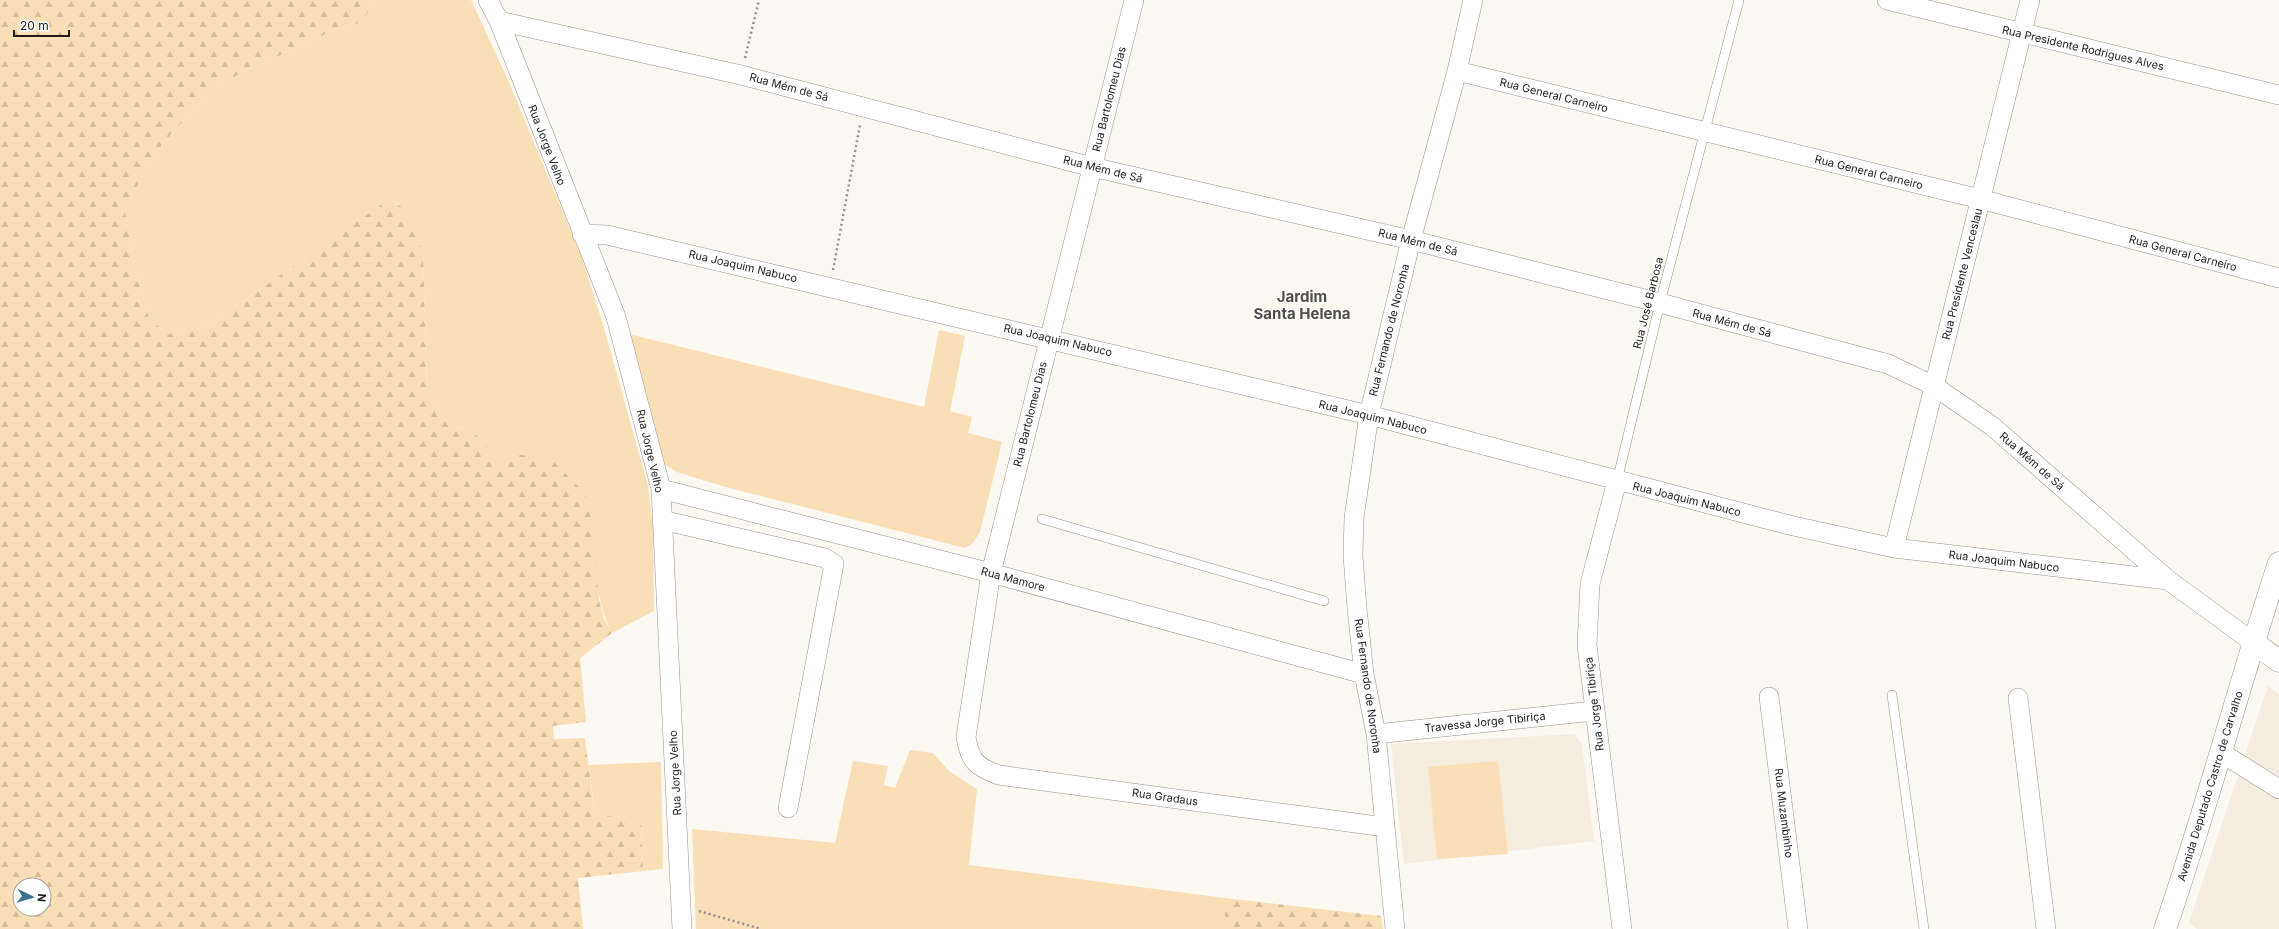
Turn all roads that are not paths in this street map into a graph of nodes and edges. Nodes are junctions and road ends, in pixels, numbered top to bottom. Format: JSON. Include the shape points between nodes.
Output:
{"nodes":[{"id":1,"x":488,"y":0,"type":"edge"},
{"id":2,"x":1134,"y":0,"type":"edge"},
{"id":3,"x":1473,"y":0,"type":"edge"},
{"id":4,"x":1739,"y":0,"type":"edge"},
{"id":5,"x":1887,"y":0,"type":"edge"},
{"id":6,"x":2030,"y":0,"type":"edge"},
{"id":7,"x":499,"y":20,"type":"junction"},
{"id":8,"x":2023,"y":34,"type":"junction"},
{"id":9,"x":1457,"y":71,"type":"junction"},
{"id":10,"x":2279,"y":95,"type":"edge"},
{"id":11,"x":1706,"y":131,"type":"junction"},
{"id":12,"x":1092,"y":167,"type":"junction"},
{"id":13,"x":1980,"y":199,"type":"junction"},
{"id":14,"x":582,"y":234,"type":"junction"},
{"id":15,"x":1411,"y":240,"type":"junction"},
{"id":16,"x":2279,"y":278,"type":"edge"},
{"id":17,"x":1660,"y":303,"type":"junction"},
{"id":18,"x":1049,"y":338,"type":"junction"},
{"id":19,"x":1934,"y":386,"type":"junction"},
{"id":20,"x":1369,"y":415,"type":"junction"},
{"id":21,"x":1617,"y":481,"type":"junction"},
{"id":22,"x":661,"y":489,"type":"junction"},
{"id":23,"x":1042,"y":519,"type":"dead end"},
{"id":24,"x":662,"y":520,"type":"junction"},
{"id":25,"x":1894,"y":548,"type":"junction"},
{"id":26,"x":2279,"y":563,"type":"edge"},
{"id":27,"x":991,"y":573,"type":"junction"},
{"id":28,"x":2168,"y":580,"type":"junction"},
{"id":29,"x":1324,"y":601,"type":"dead end"},
{"id":30,"x":2253,"y":642,"type":"junction"},
{"id":31,"x":2279,"y":661,"type":"edge"},
{"id":32,"x":1364,"y":674,"type":"junction"},
{"id":33,"x":1892,"y":695,"type":"dead end"},
{"id":34,"x":1769,"y":697,"type":"dead end"},
{"id":35,"x":2018,"y":698,"type":"dead end"},
{"id":36,"x":1594,"y":711,"type":"junction"},
{"id":37,"x":1376,"y":734,"type":"junction"},
{"id":38,"x":966,"y":737,"type":"joint"},
{"id":39,"x":2220,"y":752,"type":"junction"},
{"id":40,"x":2279,"y":789,"type":"edge"},
{"id":41,"x":788,"y":808,"type":"dead end"},
{"id":42,"x":1385,"y":827,"type":"junction"},
{"id":43,"x":682,"y":929,"type":"edge"},
{"id":44,"x":1396,"y":929,"type":"edge"},
{"id":45,"x":1622,"y":929,"type":"edge"},
{"id":46,"x":1798,"y":929,"type":"edge"},
{"id":47,"x":1924,"y":929,"type":"edge"},
{"id":48,"x":2046,"y":929,"type":"edge"},
{"id":49,"x":2165,"y":929,"type":"edge"}],
"edges":[{"from":1,"to":7,"type":"street","name":"Rua Jorge Velho"},
{"from":2,"to":12,"type":"street","name":"Rua Bartolomeu Dias"},
{"from":3,"to":9,"type":"street","name":"Rua Fernando de Noronha"},
{"from":4,"to":11,"type":"lane","name":"Rua José Barbosa"},
{"from":5,"to":8,"type":"street","name":"Rua Presidente Rodrigues Alves"},
{"from":6,"to":8,"type":"street","name":"Rua Presidente Venceslau"},
{"from":7,"to":12,"type":"street","name":"Rua Mém de Sá","via":[[741,75]]},
{"from":7,"to":14,"type":"street","name":"Rua Jorge Velho"},
{"from":8,"to":10,"type":"street","name":"Rua Presidente Rodrigues Alves"},
{"from":8,"to":13,"type":"street","name":"Rua Presidente Venceslau"},
{"from":9,"to":11,"type":"street","name":"Rua General Carneiro"},
{"from":9,"to":15,"type":"street","name":"Rua Fernando de Noronha"},
{"from":11,"to":13,"type":"street","name":"Rua General Carneiro"},
{"from":11,"to":17,"type":"lane","name":"Rua José Barbosa"},
{"from":12,"to":15,"type":"street","name":"Rua Mém de Sá"},
{"from":12,"to":18,"type":"street","name":"Rua Bartolomeu Dias"},
{"from":13,"to":16,"type":"street","name":"Rua General Carneiro"},
{"from":13,"to":19,"type":"street","name":"Rua Presidente Venceslau"},
{"from":14,"to":18,"type":"street","name":"Rua Joaquim Nabuco","via":[[607,235]]},
{"from":14,"to":22,"type":"street","name":"Rua Jorge Velho","via":[[616,317]]},
{"from":15,"to":17,"type":"street","name":"Rua Mém de Sá"},
{"from":15,"to":20,"type":"street","name":"Rua Fernando de Noronha"},
{"from":17,"to":19,"type":"street","name":"Rua Mém de Sá","via":[[1888,364]]},
{"from":17,"to":21,"type":"lane","name":"Rua José Barbosa"},
{"from":18,"to":20,"type":"street","name":"Rua Joaquim Nabuco"},
{"from":18,"to":27,"type":"street","name":"Rua Bartolomeu Dias"},
{"from":19,"to":25,"type":"street","name":"Rua Presidente Venceslau"},
{"from":19,"to":28,"type":"street","name":"Rua Mém de Sá","via":[[1992,426]]},
{"from":20,"to":21,"type":"street","name":"Rua Joaquim Nabuco"},
{"from":20,"to":32,"type":"street","name":"Rua Fernando de Noronha","via":[[1355,511],[1353,548]]},
{"from":21,"to":25,"type":"street","name":"Rua Joaquim Nabuco","via":[[1789,525]]},
{"from":21,"to":36,"type":"street","name":"Rua Jorge Tibiriça","via":[[1590,584],[1587,612],[1587,645]]},
{"from":22,"to":24,"type":"street","name":"Rua Jorge Velho"},
{"from":22,"to":27,"type":"street","name":"Rua Mamore"},
{"from":23,"to":29,"type":"lane"},
{"from":24,"to":41,"type":"street","via":[[825,558],[834,564]]},
{"from":24,"to":43,"type":"street","name":"Rua Jorge Velho"},
{"from":25,"to":28,"type":"street","name":"Rua Joaquim Nabuco"},
{"from":26,"to":30,"type":"main road","name":"Avenida Deputado Castro de Carvalho"},
{"from":27,"to":32,"type":"street","name":"Rua Mamore"},
{"from":27,"to":38,"type":"street","name":"Rua Bartolomeu Dias"},
{"from":28,"to":30,"type":"street","name":"Rua Mém de Sá"},
{"from":30,"to":31,"type":"main road"},
{"from":30,"to":39,"type":"main road","name":"Avenida Deputado Castro de Carvalho"},
{"from":32,"to":37,"type":"street","name":"Rua Fernando de Noronha"},
{"from":33,"to":47,"type":"lane"},
{"from":34,"to":46,"type":"street","name":"Rua Muzambinho"},
{"from":35,"to":48,"type":"street"},
{"from":36,"to":37,"type":"street","name":"Travessa Jorge Tibiriça"},
{"from":36,"to":45,"type":"street","name":"Rua Jorge Tibiriça"},
{"from":37,"to":42,"type":"street","name":"Rua Fernando de Noronha"},
{"from":38,"to":42,"type":"street","name":"Rua Gradaus","via":[[968,752],[974,762],[985,770],[1000,775]]},
{"from":39,"to":40,"type":"street"},
{"from":39,"to":49,"type":"main road","name":"Avenida Deputado Castro de Carvalho"},
{"from":42,"to":44,"type":"street","name":"Rua Fernando de Noronha"}]}
